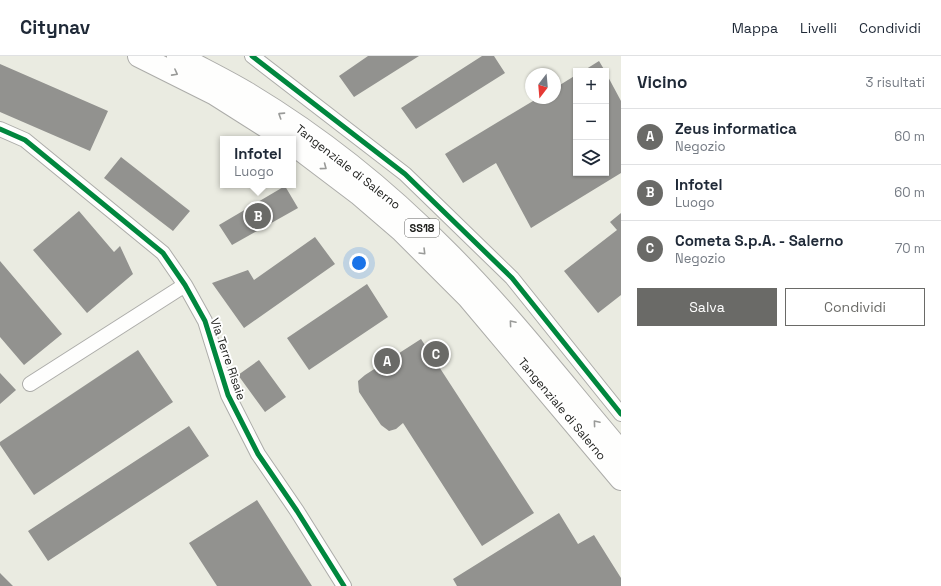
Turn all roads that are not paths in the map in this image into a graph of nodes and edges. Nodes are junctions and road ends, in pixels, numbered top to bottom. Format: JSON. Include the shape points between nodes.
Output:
{"nodes":[{"id":1,"x":140,"y":56,"type":"edge"},
{"id":2,"x":178,"y":56,"type":"edge"},
{"id":3,"x":252,"y":56,"type":"edge"},
{"id":4,"x":0,"y":129,"type":"edge"},
{"id":5,"x":281,"y":136,"type":"edge"},
{"id":6,"x":296,"y":146,"type":"edge"},
{"id":7,"x":185,"y":285,"type":"junction"},
{"id":8,"x":30,"y":384,"type":"dead end"},
{"id":9,"x":621,"y":414,"type":"edge"},
{"id":10,"x":621,"y":452,"type":"edge"},
{"id":11,"x":621,"y":479,"type":"edge"},
{"id":12,"x":344,"y":586,"type":"edge"}],
"edges":[{"from":1,"to":5,"type":"highway","name":"Tangenziale di Salerno","one_way":true,"via":[[215,94]]},
{"from":10,"to":2,"type":"highway","name":"Tangenziale di Salerno","number":"SS18","one_way":true,"via":[[491,298],[406,213],[369,180],[299,127],[245,92]]},
{"from":3,"to":9,"type":"street","via":[[405,174],[512,278]]},
{"from":4,"to":7,"type":"street","name":"Via Terre Risaie","via":[[25,140],[163,253]]},
{"from":6,"to":11,"type":"highway","name":"Tangenziale di Salerno","number":"SS18","one_way":true,"via":[[347,184],[397,227],[468,297]]},
{"from":7,"to":8,"type":"street"},
{"from":7,"to":12,"type":"street","name":"Via Terre Risaie","via":[[205,321],[228,395],[258,454]]}]}
